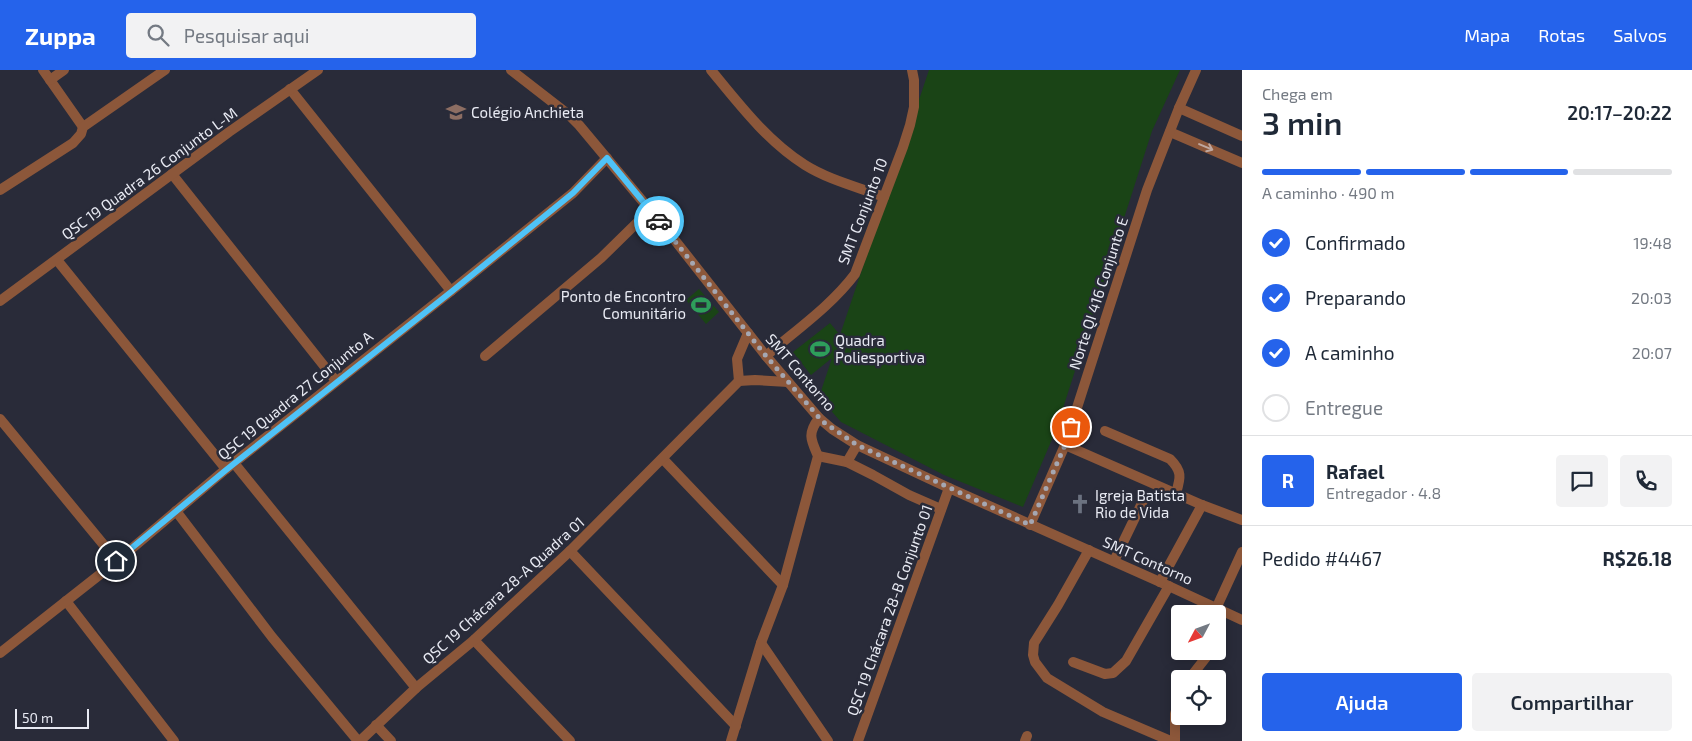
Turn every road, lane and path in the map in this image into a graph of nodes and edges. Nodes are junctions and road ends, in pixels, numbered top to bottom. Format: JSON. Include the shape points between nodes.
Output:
{"nodes":[{"id":1,"x":43,"y":70,"type":"edge"},
{"id":2,"x":64,"y":70,"type":"edge"},
{"id":3,"x":165,"y":70,"type":"edge"},
{"id":4,"x":318,"y":70,"type":"edge"},
{"id":5,"x":510,"y":70,"type":"edge"},
{"id":6,"x":711,"y":70,"type":"edge"},
{"id":7,"x":912,"y":70,"type":"edge"},
{"id":8,"x":1196,"y":70,"type":"edge"},
{"id":9,"x":50,"y":80,"type":"junction"},
{"id":10,"x":290,"y":89,"type":"junction"},
{"id":11,"x":1179,"y":108,"type":"junction"},
{"id":12,"x":83,"y":126,"type":"junction"},
{"id":13,"x":1170,"y":132,"type":"junction"},
{"id":14,"x":1242,"y":136,"type":"edge"},
{"id":15,"x":607,"y":158,"type":"junction"},
{"id":16,"x":1242,"y":162,"type":"edge"},
{"id":17,"x":172,"y":174,"type":"junction"},
{"id":18,"x":0,"y":190,"type":"edge"},
{"id":19,"x":884,"y":197,"type":"junction"},
{"id":20,"x":650,"y":210,"type":"junction"},
{"id":21,"x":57,"y":260,"type":"junction"},
{"id":22,"x":451,"y":292,"type":"junction"},
{"id":23,"x":0,"y":301,"type":"edge"},
{"id":24,"x":748,"y":333,"type":"junction"},
{"id":25,"x":485,"y":356,"type":"dead end"},
{"id":26,"x":766,"y":356,"type":"junction"},
{"id":27,"x":336,"y":381,"type":"junction"},
{"id":28,"x":740,"y":381,"type":"junction"},
{"id":29,"x":788,"y":382,"type":"junction"},
{"id":30,"x":0,"y":418,"type":"edge"},
{"id":31,"x":819,"y":418,"type":"junction"},
{"id":32,"x":1105,"y":431,"type":"dead end"},
{"id":33,"x":857,"y":445,"type":"junction"},
{"id":34,"x":1065,"y":445,"type":"junction"},
{"id":35,"x":818,"y":456,"type":"junction"},
{"id":36,"x":664,"y":459,"type":"junction"},
{"id":37,"x":847,"y":462,"type":"junction"},
{"id":38,"x":230,"y":466,"type":"junction"},
{"id":39,"x":949,"y":488,"type":"junction"},
{"id":40,"x":1176,"y":493,"type":"junction"},
{"id":41,"x":1142,"y":501,"type":"dead end"},
{"id":42,"x":1202,"y":505,"type":"junction"},
{"id":43,"x":941,"y":509,"type":"junction"},
{"id":44,"x":176,"y":511,"type":"junction"},
{"id":45,"x":1242,"y":520,"type":"edge"},
{"id":46,"x":1030,"y":525,"type":"junction"},
{"id":47,"x":1089,"y":550,"type":"junction"},
{"id":48,"x":570,"y":551,"type":"junction"},
{"id":49,"x":1242,"y":552,"type":"edge"},
{"id":50,"x":116,"y":561,"type":"junction"},
{"id":51,"x":1114,"y":561,"type":"junction"},
{"id":52,"x":1165,"y":584,"type":"junction"},
{"id":53,"x":783,"y":585,"type":"junction"},
{"id":54,"x":66,"y":601,"type":"junction"},
{"id":55,"x":1204,"y":605,"type":"edge"},
{"id":56,"x":1218,"y":605,"type":"edge"},
{"id":57,"x":1226,"y":614,"type":"edge"},
{"id":58,"x":1241,"y":618,"type":"edge"},
{"id":59,"x":474,"y":640,"type":"junction"},
{"id":60,"x":761,"y":643,"type":"junction"},
{"id":61,"x":1,"y":651,"type":"edge"},
{"id":62,"x":1204,"y":660,"type":"edge"},
{"id":63,"x":1073,"y":662,"type":"dead end"},
{"id":64,"x":1196,"y":670,"type":"edge"},
{"id":65,"x":416,"y":688,"type":"junction"},
{"id":66,"x":376,"y":725,"type":"junction"},
{"id":67,"x":1174,"y":725,"type":"edge"},
{"id":68,"x":736,"y":726,"type":"junction"},
{"id":69,"x":174,"y":741,"type":"edge"},
{"id":70,"x":359,"y":741,"type":"edge"},
{"id":71,"x":390,"y":741,"type":"edge"},
{"id":72,"x":570,"y":741,"type":"edge"},
{"id":73,"x":731,"y":741,"type":"edge"},
{"id":74,"x":828,"y":741,"type":"edge"},
{"id":75,"x":858,"y":741,"type":"edge"},
{"id":76,"x":1173,"y":741,"type":"edge"}],
"edges":[{"from":1,"to":9,"type":"street"},
{"from":2,"to":9,"type":"street"},
{"from":3,"to":12,"type":"street"},
{"from":4,"to":10,"type":"street","name":"QSC 19 Quadra 26 Conjunto L-M"},
{"from":5,"to":15,"type":"street","name":"SMT Contorno","via":[[569,115]]},
{"from":6,"to":19,"type":"street","via":[[752,120],[790,154],[832,178]]},
{"from":7,"to":19,"type":"street","name":"SMT Conjunto 10","via":[[914,107]]},
{"from":8,"to":11,"type":"street","name":"Norte QI 416 Conjunto E"},
{"from":9,"to":12,"type":"street"},
{"from":10,"to":17,"type":"street","name":"QSC 19 Quadra 26 Conjunto L-M"},
{"from":10,"to":22,"type":"street"},
{"from":11,"to":13,"type":"street","name":"Norte QI 416 Conjunto E"},
{"from":11,"to":14,"type":"street"},
{"from":12,"to":18,"type":"street","via":[[73,143]]},
{"from":13,"to":16,"type":"street","one_way":true},
{"from":13,"to":34,"type":"street","name":"Norte QI 416 Conjunto E","via":[[1147,190]]},
{"from":15,"to":20,"type":"street","name":"SMT Contorno"},
{"from":15,"to":22,"type":"street","name":"QSC 19 Quadra 27 Conjunto A","via":[[573,193]]},
{"from":17,"to":21,"type":"street","name":"QSC 19 Quadra 26 Conjunto L-M"},
{"from":17,"to":27,"type":"street"},
{"from":19,"to":26,"type":"street","name":"SMT Conjunto 10","via":[[855,274],[822,308]]},
{"from":20,"to":24,"type":"street","name":"SMT Contorno"},
{"from":20,"to":25,"type":"street","via":[[601,258]]},
{"from":21,"to":23,"type":"street","name":"QSC 19 Quadra 26 Conjunto L-M"},
{"from":21,"to":38,"type":"street"},
{"from":22,"to":27,"type":"street","name":"QSC 19 Quadra 27 Conjunto A"},
{"from":24,"to":26,"type":"street","name":"SMT Contorno"},
{"from":24,"to":28,"type":"street","via":[[737,359]]},
{"from":26,"to":29,"type":"street","name":"SMT Contorno"},
{"from":27,"to":38,"type":"street","name":"QSC 19 Quadra 27 Conjunto A"},
{"from":28,"to":29,"type":"street"},
{"from":28,"to":36,"type":"street","name":"QSC 19 Chácara 28-A Quadra 01"},
{"from":29,"to":31,"type":"street","name":"SMT Contorno"},
{"from":30,"to":50,"type":"street"},
{"from":31,"to":33,"type":"street","name":"SMT Contorno"},
{"from":31,"to":35,"type":"street","via":[[812,427],[810,438]]},
{"from":32,"to":40,"type":"street","via":[[1170,459],[1180,476]]},
{"from":33,"to":37,"type":"street"},
{"from":33,"to":39,"type":"street","name":"SMT Contorno"},
{"from":34,"to":40,"type":"street"},
{"from":34,"to":46,"type":"street","name":"Norte QI 416 Conjunto E"},
{"from":35,"to":37,"type":"street"},
{"from":35,"to":53,"type":"street"},
{"from":36,"to":48,"type":"street","name":"QSC 19 Chácara 28-A Quadra 01"},
{"from":36,"to":53,"type":"street"},
{"from":37,"to":43,"type":"street"},
{"from":38,"to":44,"type":"street","name":"QSC 19 Quadra 27 Conjunto A"},
{"from":38,"to":65,"type":"street"},
{"from":39,"to":43,"type":"street","name":"QSC 19 Chácara 28-B Conjunto 01"},
{"from":39,"to":46,"type":"street","name":"SMT Contorno"},
{"from":40,"to":42,"type":"street"},
{"from":41,"to":51,"type":"street"},
{"from":42,"to":45,"type":"street"},
{"from":42,"to":52,"type":"street"},
{"from":43,"to":75,"type":"street","name":"QSC 19 Chácara 28-B Conjunto 01"},
{"from":44,"to":50,"type":"street","name":"QSC 19 Quadra 27 Conjunto A"},
{"from":44,"to":70,"type":"street","via":[[272,637]]},
{"from":46,"to":47,"type":"street","name":"SMT Contorno"},
{"from":47,"to":51,"type":"street","name":"SMT Contorno"},
{"from":47,"to":76,"type":"street","via":[[1034,643],[1035,662],[1048,678],[1103,712]]},
{"from":48,"to":59,"type":"street","name":"QSC 19 Chácara 28-A Quadra 01"},
{"from":48,"to":68,"type":"street"},
{"from":49,"to":56,"type":"street"},
{"from":50,"to":54,"type":"street","name":"QSC 19 Quadra 27 Conjunto A"},
{"from":51,"to":52,"type":"street","name":"SMT Contorno"},
{"from":52,"to":55,"type":"street","name":"SMT Contorno"},
{"from":52,"to":63,"type":"street","via":[[1126,662],[1113,673],[1105,674]]},
{"from":53,"to":60,"type":"street"},
{"from":54,"to":61,"type":"street","name":"QSC 19 Quadra 27 Conjunto A"},
{"from":54,"to":69,"type":"street"},
{"from":57,"to":58,"type":"street","name":"SMT Contorno"},
{"from":59,"to":65,"type":"street","name":"QSC 19 Chácara 28-A Quadra 01"},
{"from":59,"to":72,"type":"street"},
{"from":60,"to":68,"type":"street"},
{"from":60,"to":74,"type":"street"},
{"from":62,"to":64,"type":"street"},
{"from":65,"to":66,"type":"street","name":"QSC 19 Chácara 28-A Quadra 01"},
{"from":66,"to":70,"type":"street","name":"QSC 19 Chácara 28-A Quadra 01"},
{"from":66,"to":71,"type":"street"},
{"from":67,"to":76,"type":"street"},
{"from":68,"to":73,"type":"street"}]}
